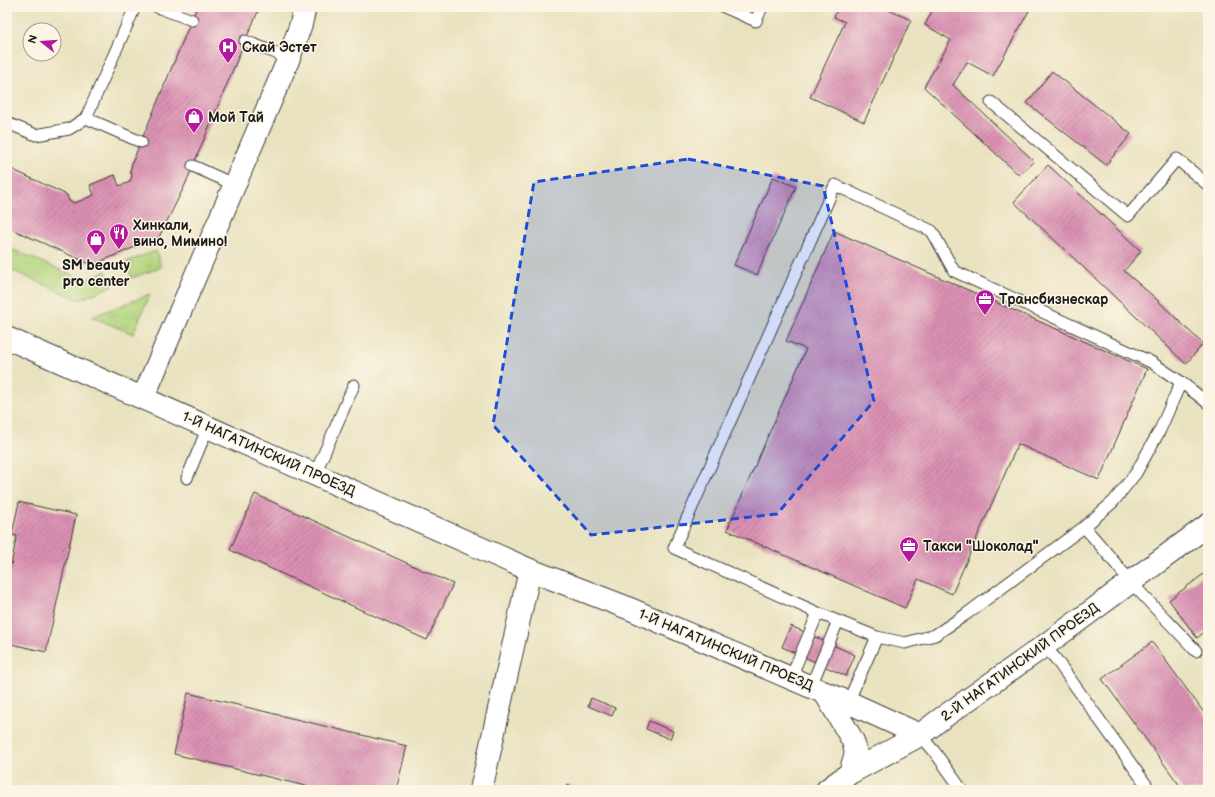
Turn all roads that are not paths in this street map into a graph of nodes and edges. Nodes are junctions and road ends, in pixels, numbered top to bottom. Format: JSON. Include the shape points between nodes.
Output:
{"nodes":[{"id":1,"x":135,"y":7,"type":"edge"},
{"id":2,"x":157,"y":7,"type":"edge"},
{"id":3,"x":304,"y":7,"type":"edge"},
{"id":4,"x":724,"y":7,"type":"edge"},
{"id":5,"x":762,"y":7,"type":"edge"},
{"id":6,"x":192,"y":20,"type":"dead end"},
{"id":7,"x":244,"y":41,"type":"dead end"},
{"id":8,"x":289,"y":58,"type":"junction"},
{"id":9,"x":991,"y":102,"type":"dead end"},
{"id":10,"x":86,"y":118,"type":"junction"},
{"id":11,"x":7,"y":123,"type":"edge"},
{"id":12,"x":141,"y":142,"type":"dead end"},
{"id":13,"x":193,"y":166,"type":"dead end"},
{"id":14,"x":235,"y":184,"type":"junction"},
{"id":15,"x":1208,"y":185,"type":"edge"},
{"id":16,"x":7,"y":338,"type":"edge"},
{"id":17,"x":1181,"y":382,"type":"junction"},
{"id":18,"x":354,"y":385,"type":"dead end"},
{"id":19,"x":143,"y":398,"type":"junction"},
{"id":20,"x":1208,"y":404,"type":"edge"},
{"id":21,"x":208,"y":427,"type":"junction"},
{"id":22,"x":316,"y":474,"type":"junction"},
{"id":23,"x":187,"y":478,"type":"dead end"},
{"id":24,"x":1208,"y":525,"type":"edge"},
{"id":25,"x":1084,"y":527,"type":"junction"},
{"id":26,"x":530,"y":570,"type":"junction"},
{"id":27,"x":1131,"y":582,"type":"junction"},
{"id":28,"x":818,"y":613,"type":"junction"},
{"id":29,"x":838,"y":621,"type":"junction"},
{"id":30,"x":877,"y":637,"type":"junction"},
{"id":31,"x":1044,"y":646,"type":"junction"},
{"id":32,"x":1196,"y":651,"type":"dead end"},
{"id":33,"x":810,"y":685,"type":"junction"},
{"id":34,"x":848,"y":702,"type":"junction"},
{"id":35,"x":920,"y":735,"type":"junction"},
{"id":36,"x":842,"y":783,"type":"edge"},
{"id":37,"x":481,"y":790,"type":"edge"},
{"id":38,"x":962,"y":790,"type":"edge"},
{"id":39,"x":1150,"y":790,"type":"edge"}],
"edges":[{"from":1,"to":10,"type":"lane"},
{"from":2,"to":6,"type":"lane"},
{"from":3,"to":8,"type":"street"},
{"from":4,"to":5,"type":"lane","via":[[756,21]]},
{"from":7,"to":8,"type":"lane"},
{"from":8,"to":14,"type":"street"},
{"from":9,"to":15,"type":"lane","via":[[1128,216],[1177,159]]},
{"from":10,"to":11,"type":"lane","via":[[69,128],[36,135]]},
{"from":10,"to":12,"type":"lane"},
{"from":13,"to":14,"type":"lane"},
{"from":14,"to":19,"type":"street"},
{"from":16,"to":19,"type":"street","name":"1-Й НАГАТИНСКИЙ ПРОЕЗД"},
{"from":17,"to":20,"type":"lane"},
{"from":17,"to":25,"type":"lane","via":[[1160,430],[1136,474],[1113,502]]},
{"from":17,"to":28,"type":"lane","via":[[1151,362],[954,271],[932,231],[835,185],[674,548]]},
{"from":18,"to":22,"type":"lane"},
{"from":19,"to":21,"type":"street","name":"1-Й НАГАТИНСКИЙ ПРОЕЗД"},
{"from":21,"to":22,"type":"street","name":"1-Й НАГАТИНСКИЙ ПРОЕЗД"},
{"from":21,"to":23,"type":"lane"},
{"from":22,"to":26,"type":"street","name":"1-Й НАГАТИНСКИЙ ПРОЕЗД"},
{"from":24,"to":27,"type":"street","name":"2-Й НАГАТИНСКИЙ ПРОЕЗД"},
{"from":25,"to":27,"type":"lane"},
{"from":25,"to":30,"type":"lane","via":[[935,635],[905,642]]},
{"from":26,"to":33,"type":"street","name":"1-Й НАГАТИНСКИЙ ПРОЕЗД","via":[[628,608]]},
{"from":26,"to":37,"type":"street"},
{"from":27,"to":31,"type":"street","name":"2-Й НАГАТИНСКИЙ ПРОЕЗД"},
{"from":27,"to":32,"type":"lane"},
{"from":28,"to":29,"type":"lane"},
{"from":28,"to":33,"type":"lane","via":[[796,665]]},
{"from":29,"to":30,"type":"lane"},
{"from":29,"to":33,"type":"lane"},
{"from":30,"to":34,"type":"lane"},
{"from":31,"to":35,"type":"street","name":"2-Й НАГАТИНСКИЙ ПРОЕЗД"},
{"from":31,"to":39,"type":"lane"},
{"from":33,"to":34,"type":"street","name":"1-Й НАГАТИНСКИЙ ПРОЕЗД"},
{"from":33,"to":36,"type":"street","via":[[853,741],[856,753]]},
{"from":34,"to":35,"type":"street","name":"1-Й НАГАТИНСКИЙ ПРОЕЗД"},
{"from":35,"to":36,"type":"street","name":"2-Й НАГАТИНСКИЙ ПРОЕЗД"},
{"from":35,"to":38,"type":"lane"}]}
